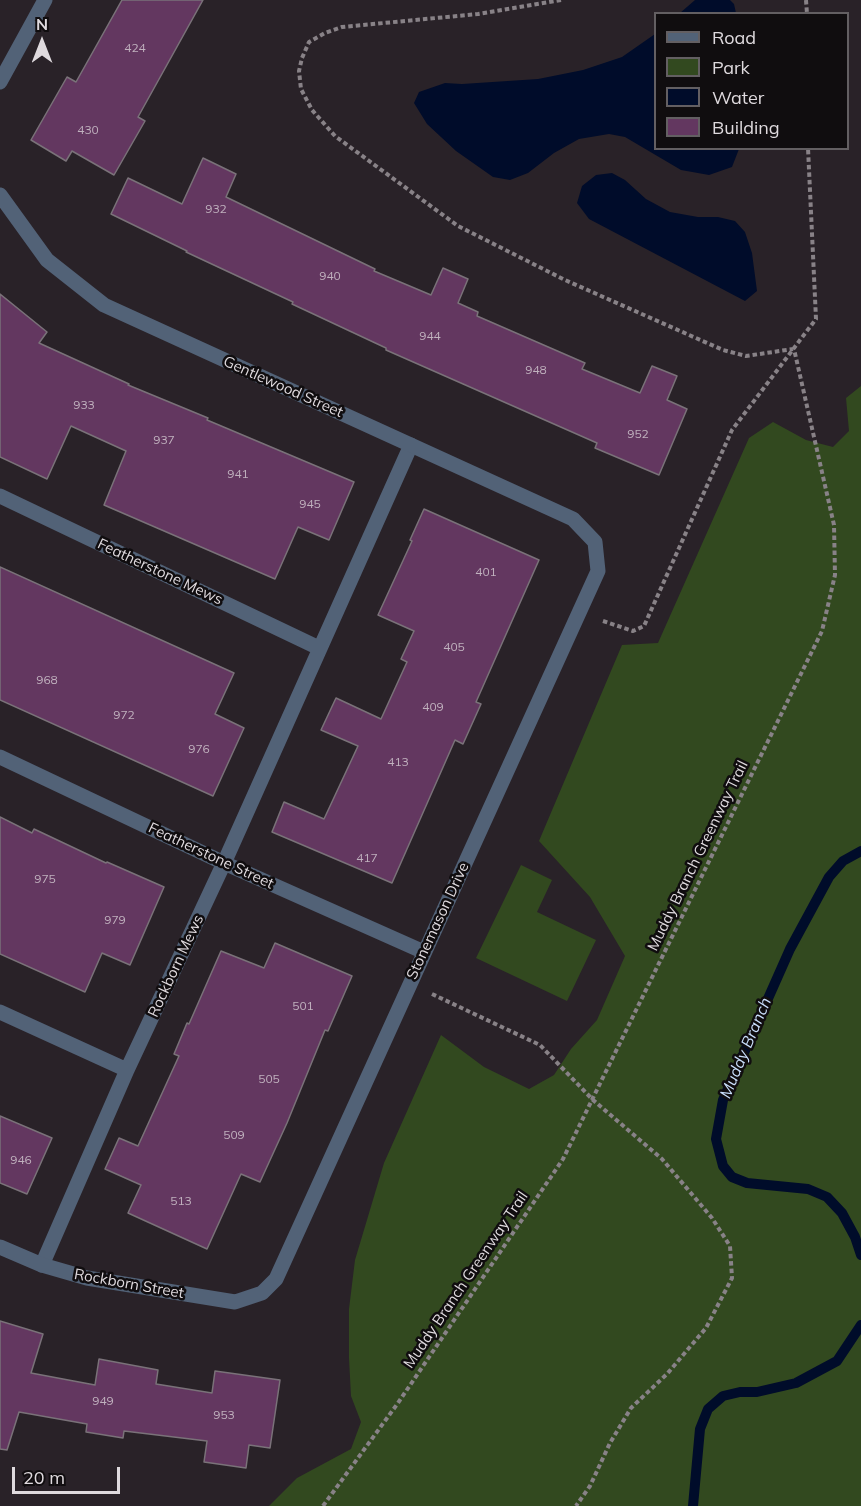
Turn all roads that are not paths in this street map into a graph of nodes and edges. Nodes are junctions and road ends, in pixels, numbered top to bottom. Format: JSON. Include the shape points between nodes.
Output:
{"nodes":[{"id":1,"x":45,"y":0,"type":"edge"},
{"id":2,"x":0,"y":82,"type":"edge"},
{"id":3,"x":0,"y":195,"type":"edge"},
{"id":4,"x":411,"y":445,"type":"junction"},
{"id":5,"x":0,"y":496,"type":"edge"},
{"id":6,"x":595,"y":542,"type":"joint"},
{"id":7,"x":319,"y":648,"type":"junction"},
{"id":8,"x":0,"y":757,"type":"edge"},
{"id":9,"x":224,"y":863,"type":"junction"},
{"id":10,"x":424,"y":952,"type":"junction"},
{"id":11,"x":0,"y":1012,"type":"edge"},
{"id":12,"x":127,"y":1070,"type":"junction"},
{"id":13,"x":0,"y":1246,"type":"edge"},
{"id":14,"x":42,"y":1265,"type":"junction"},
{"id":15,"x":262,"y":1293,"type":"joint"}],
"edges":[{"from":1,"to":2,"type":"street"},
{"from":3,"to":4,"type":"street","name":"Gentlewood Street","via":[[47,260],[104,305]]},
{"from":4,"to":6,"type":"street","name":"Gentlewood Street","via":[[573,519]]},
{"from":4,"to":7,"type":"street"},
{"from":5,"to":7,"type":"street","name":"Featherstone Mews"},
{"from":6,"to":10,"type":"street","name":"Stonemason Drive","via":[[598,571]]},
{"from":7,"to":9,"type":"street"},
{"from":8,"to":9,"type":"street","name":"Featherstone Street"},
{"from":9,"to":10,"type":"street","name":"Featherstone Street"},
{"from":9,"to":12,"type":"street","name":"Rockborn Mews"},
{"from":10,"to":15,"type":"street","name":"Stonemason Drive","via":[[276,1279]]},
{"from":11,"to":12,"type":"street"},
{"from":12,"to":14,"type":"street","name":"Rockborn Mews"},
{"from":13,"to":14,"type":"street","name":"Rockborn Street"},
{"from":14,"to":15,"type":"street","name":"Rockborn Street","via":[[87,1278],[235,1302]]}]}
